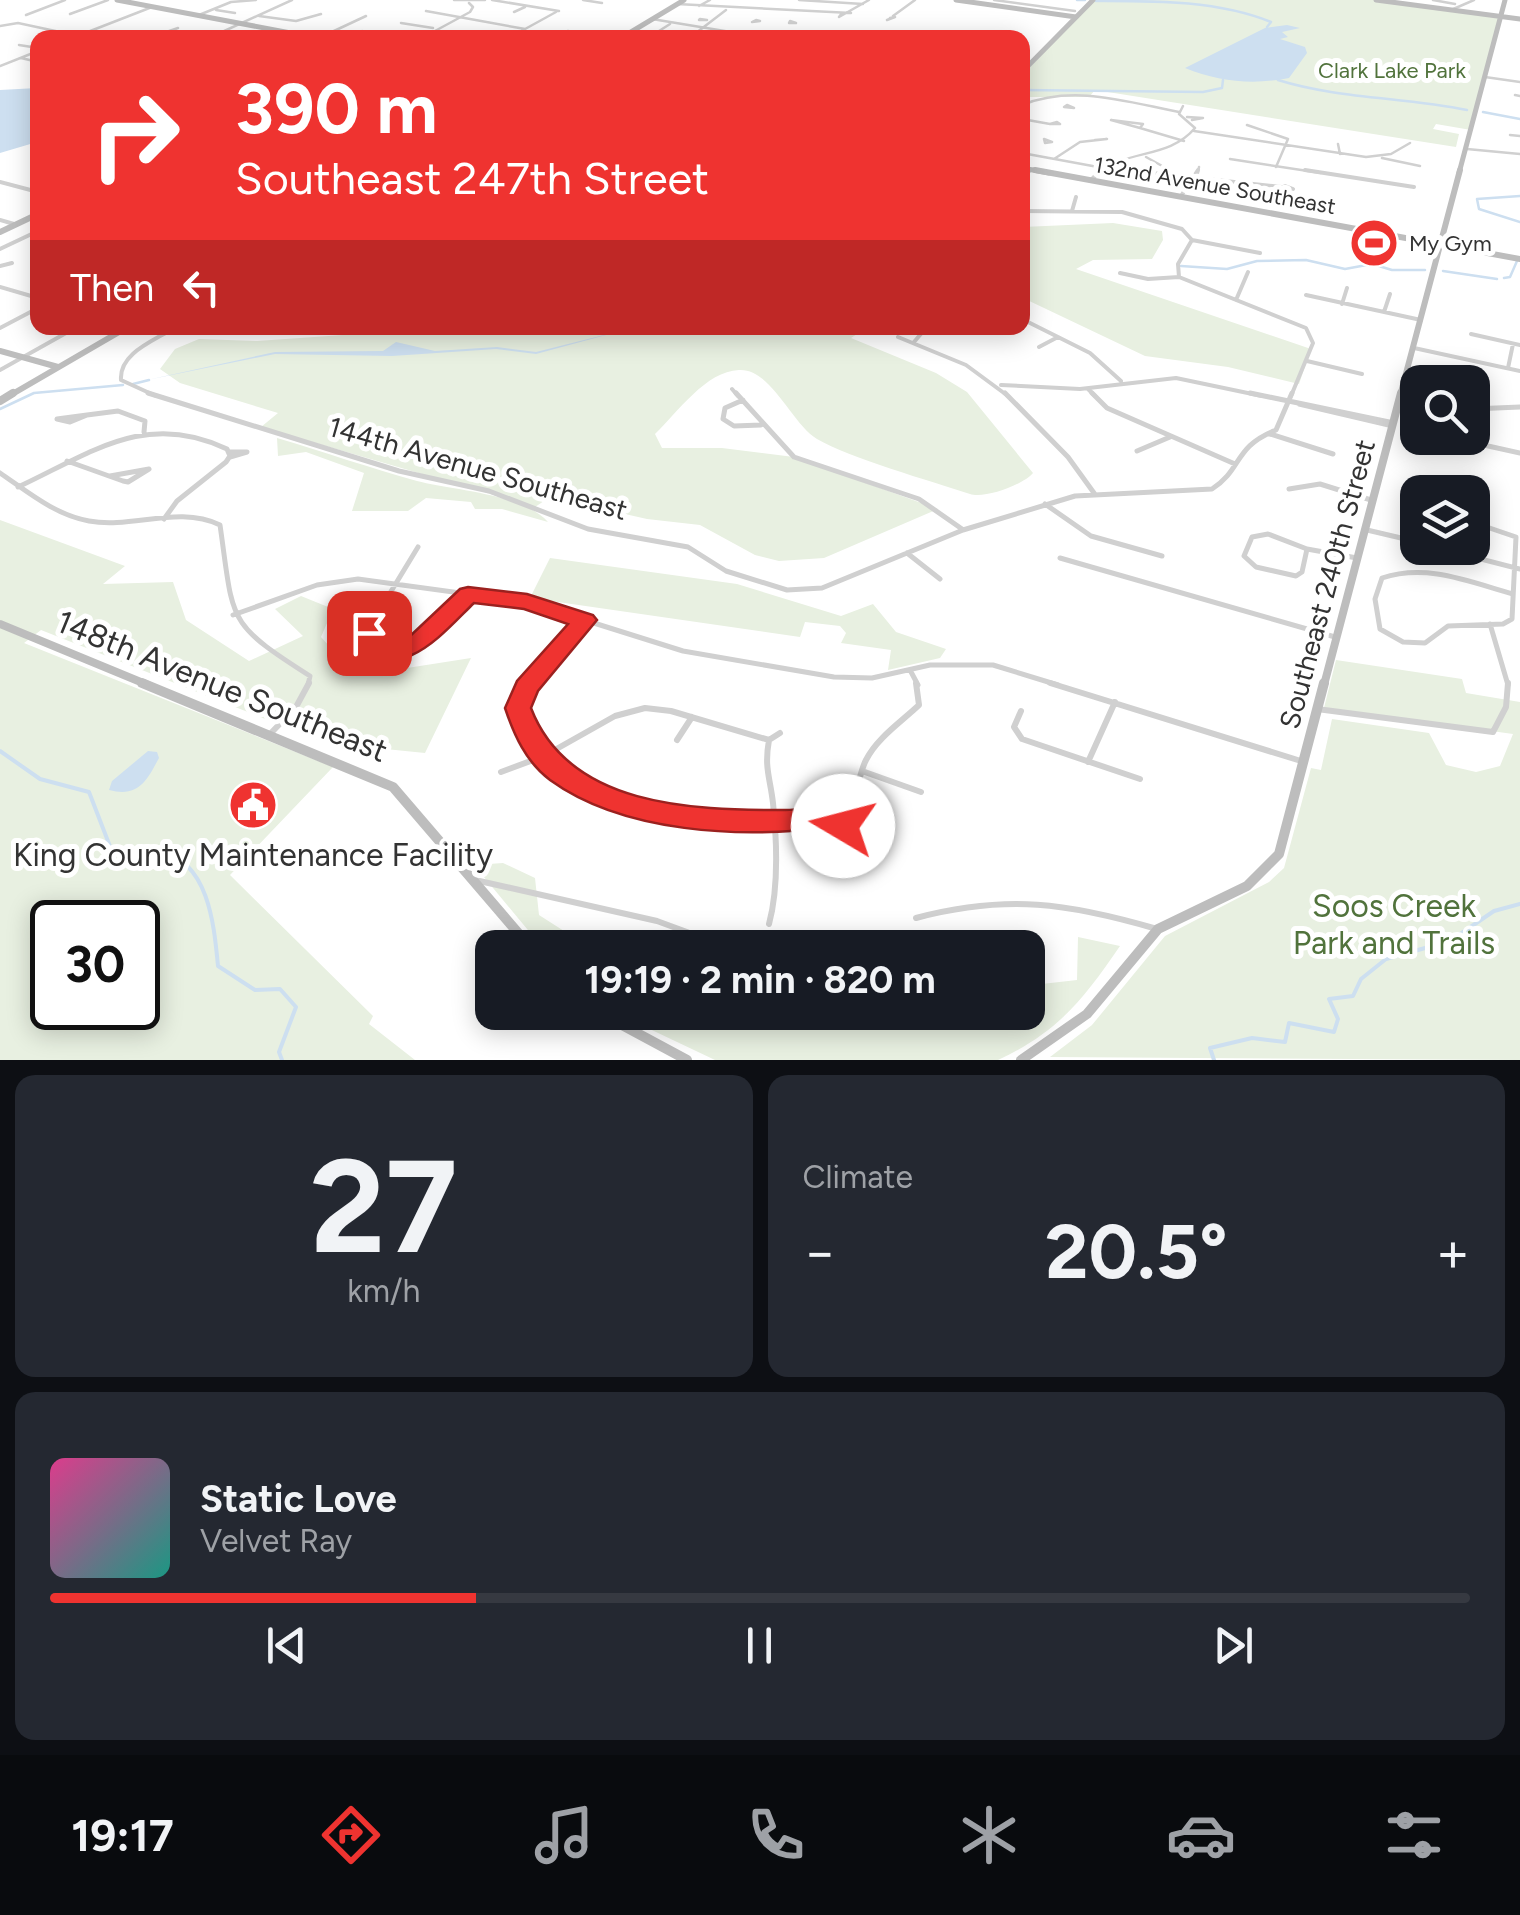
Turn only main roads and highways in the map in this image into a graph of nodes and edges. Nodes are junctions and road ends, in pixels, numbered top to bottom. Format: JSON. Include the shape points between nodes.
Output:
{"nodes":[{"id":1,"x":117,"y":0,"type":"edge"},
{"id":2,"x":684,"y":0,"type":"edge"},
{"id":3,"x":956,"y":0,"type":"edge"},
{"id":4,"x":1093,"y":0,"type":"edge"},
{"id":5,"x":1376,"y":0,"type":"edge"},
{"id":6,"x":1504,"y":0,"type":"edge"},
{"id":7,"x":1076,"y":14,"type":"junction"},
{"id":8,"x":1500,"y":16,"type":"junction"},
{"id":9,"x":1520,"y":19,"type":"edge"},
{"id":10,"x":278,"y":30,"type":"edge"},
{"id":11,"x":634,"y":30,"type":"edge"},
{"id":12,"x":1030,"y":63,"type":"edge"},
{"id":13,"x":1030,"y":170,"type":"edge"},
{"id":14,"x":30,"y":218,"type":"edge"},
{"id":15,"x":0,"y":232,"type":"edge"},
{"id":16,"x":1440,"y":244,"type":"junction"},
{"id":17,"x":1520,"y":259,"type":"edge"},
{"id":18,"x":114,"y":335,"type":"edge"},
{"id":19,"x":0,"y":351,"type":"edge"},
{"id":20,"x":58,"y":368,"type":"junction"},
{"id":21,"x":0,"y":402,"type":"edge"},
{"id":22,"x":0,"y":624,"type":"edge"},
{"id":23,"x":516,"y":930,"type":"edge"},
{"id":24,"x":631,"y":1030,"type":"edge"},
{"id":25,"x":687,"y":1060,"type":"edge"},
{"id":26,"x":1021,"y":1060,"type":"edge"}],
"edges":[{"from":1,"to":10,"type":"main road"},
{"from":2,"to":11,"type":"main road"},
{"from":3,"to":7,"type":"main road"},
{"from":4,"to":7,"type":"main road"},
{"from":5,"to":8,"type":"main road"},
{"from":6,"to":8,"type":"main road","name":"Southeast 240th Street"},
{"from":7,"to":12,"type":"main road"},
{"from":8,"to":9,"type":"main road"},
{"from":8,"to":16,"type":"main road","name":"Southeast 240th Street"},
{"from":13,"to":16,"type":"main road","name":"132nd Avenue Southeast"},
{"from":14,"to":15,"type":"main road"},
{"from":16,"to":17,"type":"main road","name":"132nd Avenue Southeast"},
{"from":16,"to":26,"type":"main road","name":"Southeast 240th Street","via":[[1285,841],[1269,868],[1247,886],[1158,929],[1087,1014]]},
{"from":18,"to":20,"type":"main road"},
{"from":19,"to":20,"type":"main road"},
{"from":20,"to":21,"type":"main road"},
{"from":22,"to":23,"type":"main road","name":"148th Avenue Southeast","via":[[393,787]]},
{"from":24,"to":25,"type":"main road"}]}
